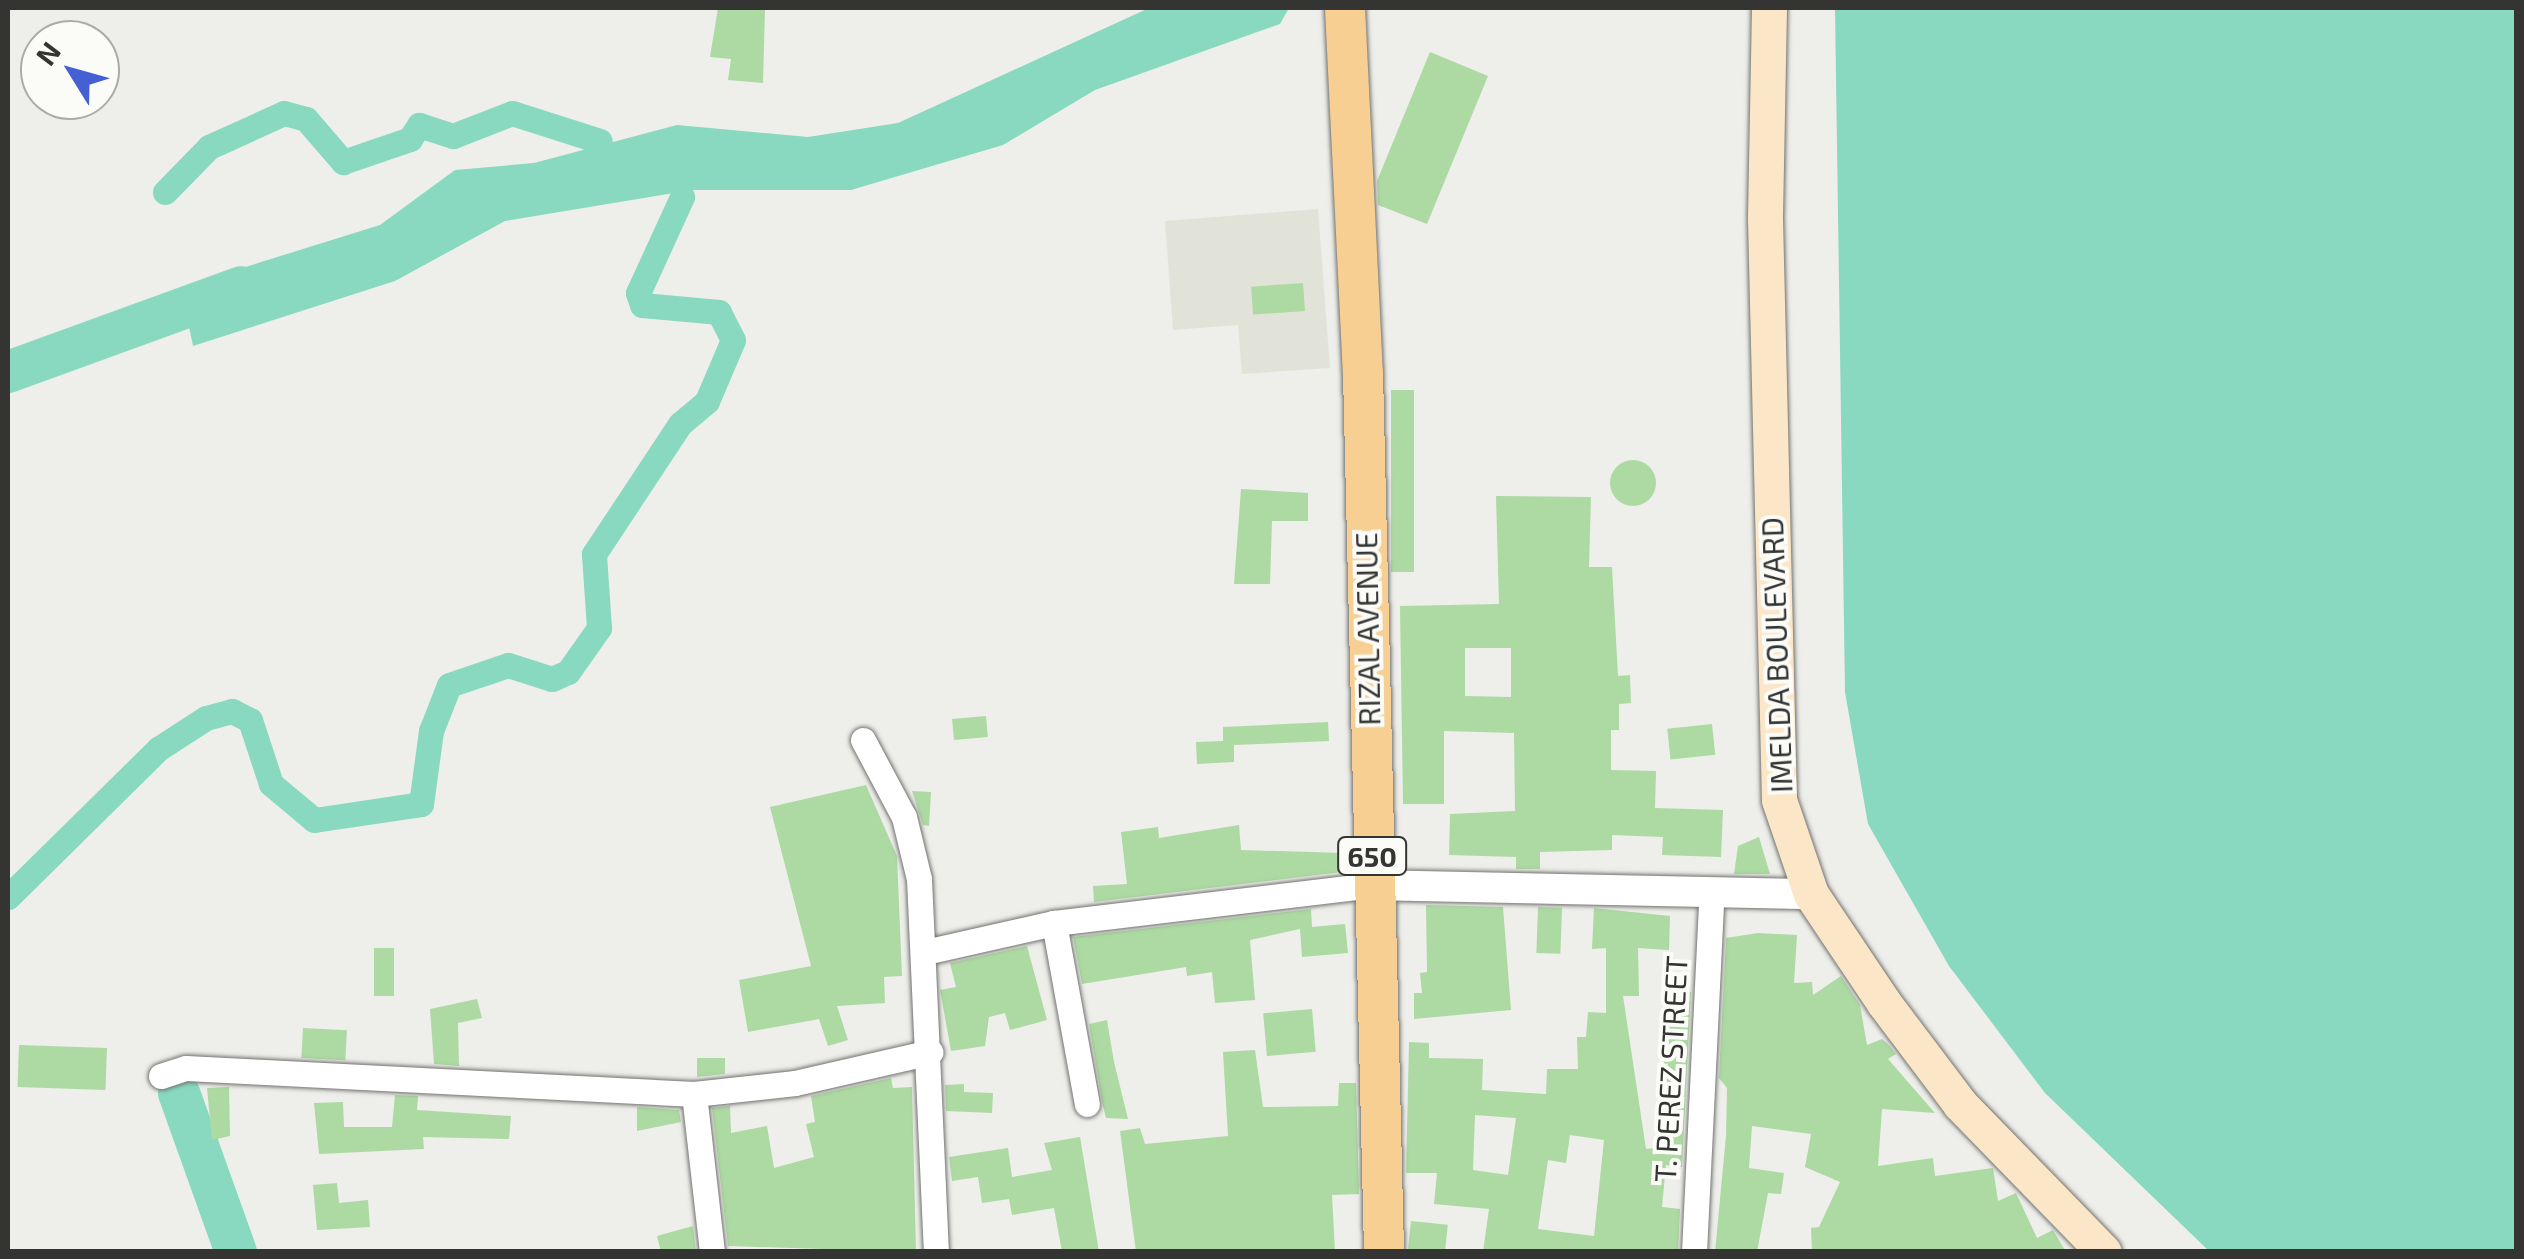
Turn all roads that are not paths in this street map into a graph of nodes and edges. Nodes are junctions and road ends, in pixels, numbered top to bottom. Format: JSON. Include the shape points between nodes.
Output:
{"nodes":[{"id":1,"x":1345,"y":8,"type":"edge"},
{"id":2,"x":1769,"y":8,"type":"edge"},
{"id":3,"x":863,"y":740,"type":"dead end"},
{"id":4,"x":1374,"y":885,"type":"junction"},
{"id":5,"x":1712,"y":890,"type":"junction"},
{"id":6,"x":1812,"y":894,"type":"junction"},
{"id":7,"x":1054,"y":923,"type":"junction"},
{"id":8,"x":926,"y":952,"type":"junction"},
{"id":9,"x":930,"y":1052,"type":"junction"},
{"id":10,"x":161,"y":1076,"type":"dead end"},
{"id":11,"x":694,"y":1094,"type":"junction"},
{"id":12,"x":1087,"y":1104,"type":"dead end"},
{"id":13,"x":712,"y":1252,"type":"edge"},
{"id":14,"x":936,"y":1252,"type":"edge"},
{"id":15,"x":1384,"y":1252,"type":"edge"},
{"id":16,"x":1694,"y":1252,"type":"edge"},
{"id":17,"x":2104,"y":1252,"type":"edge"}],
"edges":[{"from":1,"to":4,"type":"main road","name":"RIZAL AVENUE","number":"650","via":[[1363,373]]},
{"from":2,"to":6,"type":"main road","name":"IMELDA BOULEVARD","via":[[1765,219],[1778,800]]},
{"from":3,"to":8,"type":"street","via":[[914,847]]},
{"from":4,"to":5,"type":"street"},
{"from":4,"to":7,"type":"street"},
{"from":4,"to":15,"type":"main road","name":"RIZAL AVENUE","number":"650"},
{"from":5,"to":6,"type":"street"},
{"from":5,"to":16,"type":"street","name":"T. PEREZ STREET"},
{"from":6,"to":17,"type":"main road","name":"IMELDA BOULEVARD","via":[[1960,1104]]},
{"from":7,"to":8,"type":"street"},
{"from":7,"to":12,"type":"street"},
{"from":8,"to":9,"type":"street"},
{"from":9,"to":11,"type":"street","via":[[795,1083]]},
{"from":9,"to":14,"type":"street"},
{"from":10,"to":11,"type":"street","via":[[186,1068]]},
{"from":11,"to":13,"type":"street"}]}
